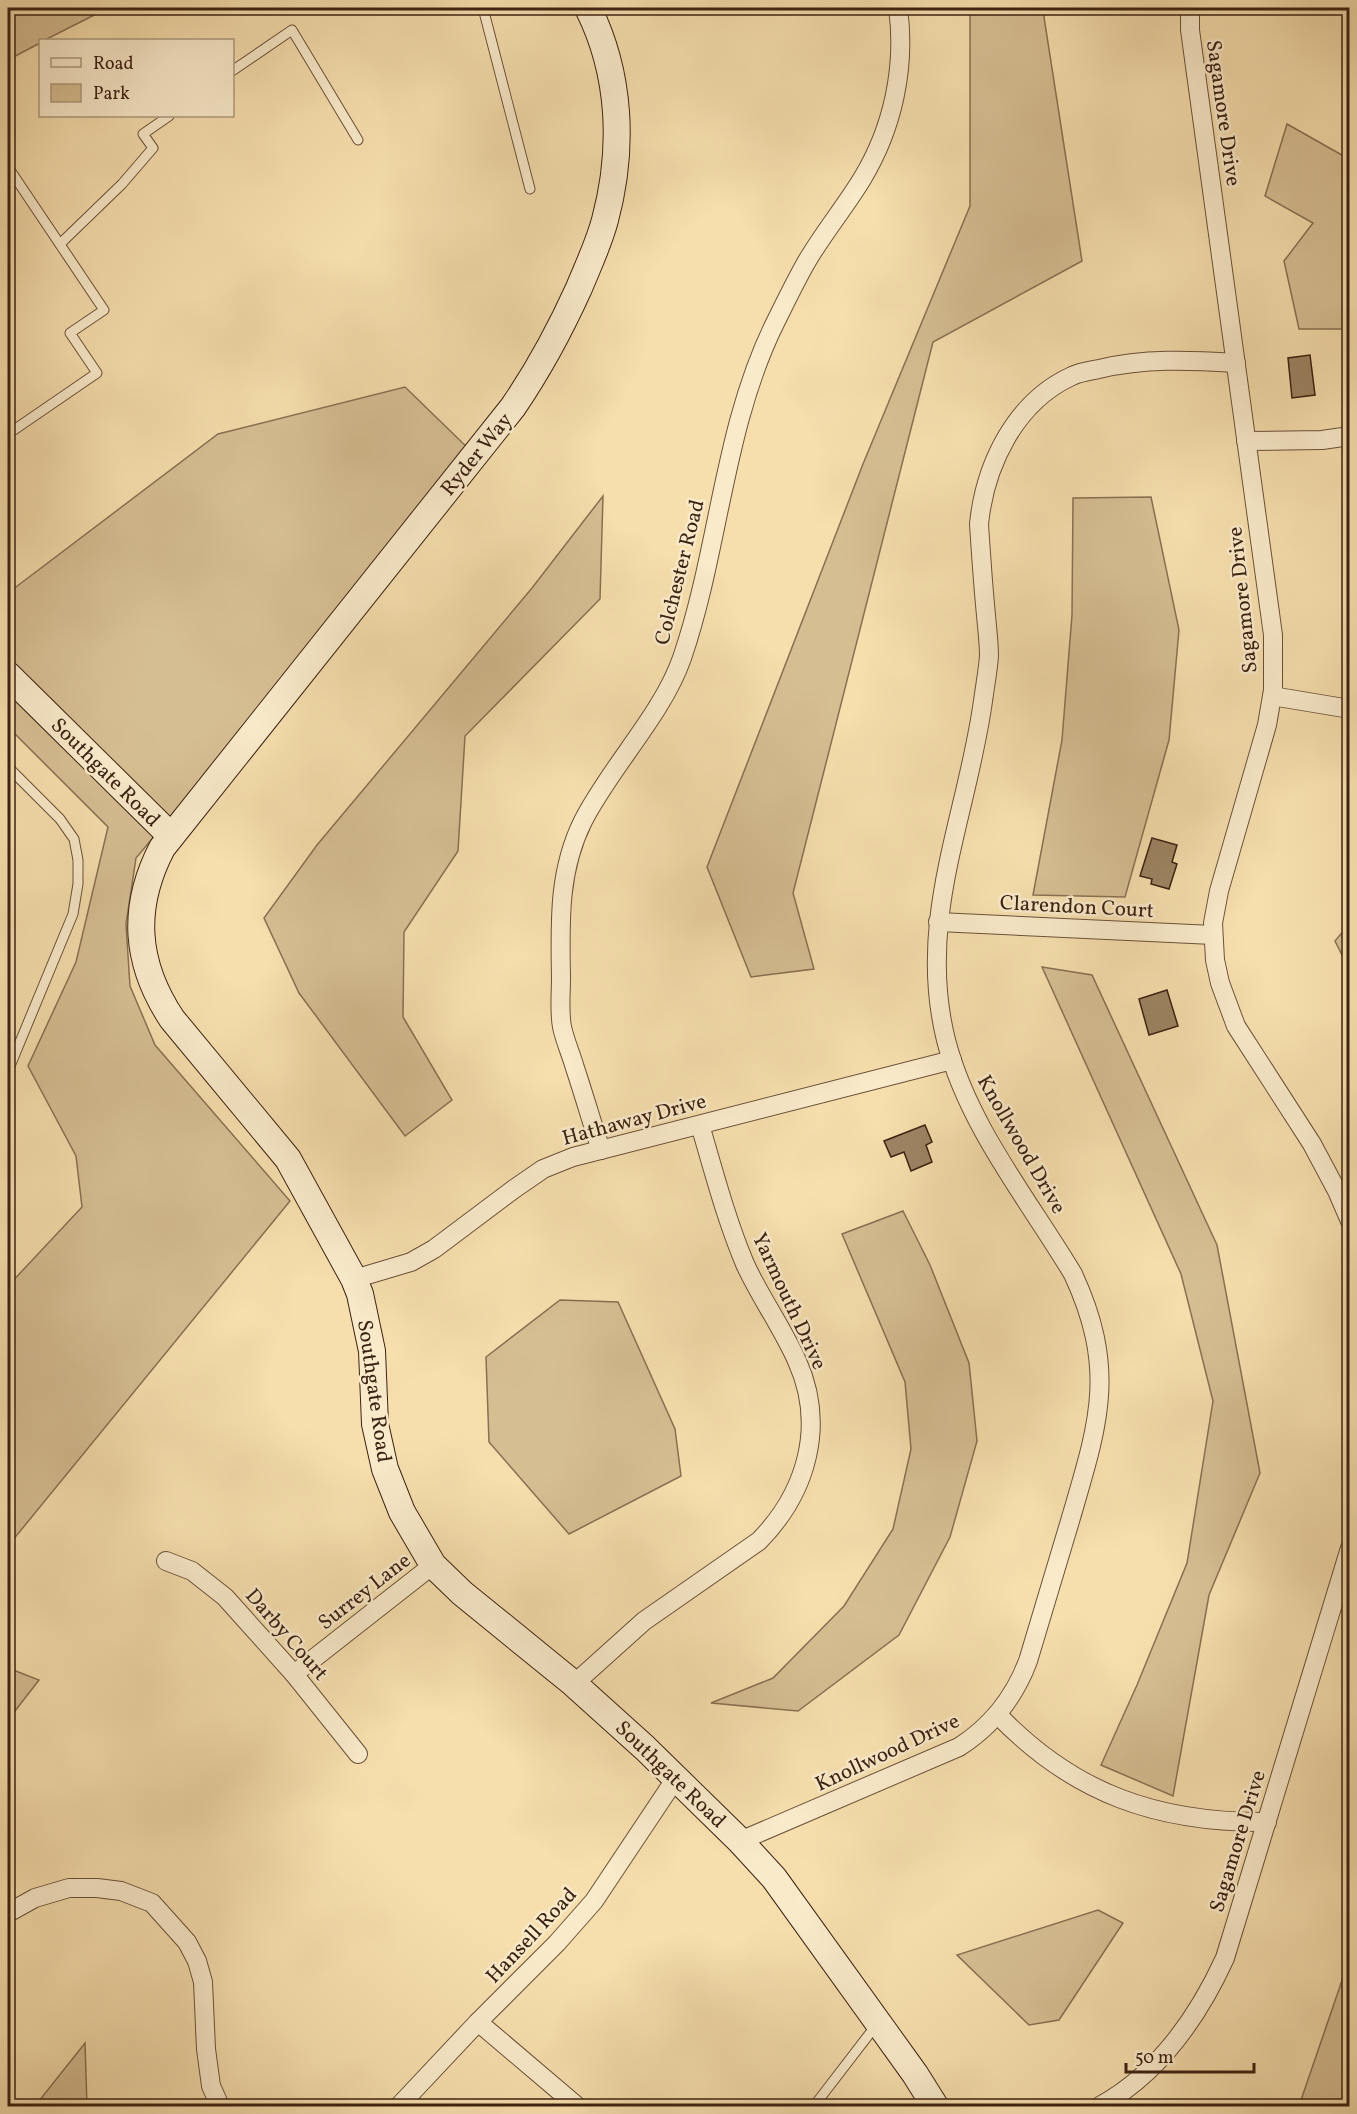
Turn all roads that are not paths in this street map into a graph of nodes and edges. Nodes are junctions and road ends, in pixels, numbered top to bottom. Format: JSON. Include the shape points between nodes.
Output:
{"nodes":[{"id":1,"x":483,"y":8,"type":"edge"},
{"id":2,"x":588,"y":8,"type":"edge"},
{"id":3,"x":898,"y":8,"type":"edge"},
{"id":4,"x":1190,"y":8,"type":"edge"},
{"id":5,"x":234,"y":70,"type":"edge"},
{"id":6,"x":168,"y":117,"type":"edge"},
{"id":7,"x":358,"y":140,"type":"dead end"},
{"id":8,"x":8,"y":167,"type":"edge"},
{"id":9,"x":530,"y":189,"type":"dead end"},
{"id":10,"x":60,"y":244,"type":"junction"},
{"id":11,"x":1236,"y":363,"type":"junction"},
{"id":12,"x":8,"y":434,"type":"edge"},
{"id":13,"x":1350,"y":436,"type":"edge"},
{"id":14,"x":1246,"y":441,"type":"junction"},
{"id":15,"x":8,"y":675,"type":"edge"},
{"id":16,"x":1272,"y":696,"type":"junction"},
{"id":17,"x":1350,"y":709,"type":"edge"},
{"id":18,"x":8,"y":766,"type":"edge"},
{"id":19,"x":170,"y":835,"type":"junction"},
{"id":20,"x":938,"y":922,"type":"junction"},
{"id":21,"x":1213,"y":935,"type":"junction"},
{"id":22,"x":952,"y":1060,"type":"junction"},
{"id":23,"x":8,"y":1071,"type":"edge"},
{"id":24,"x":700,"y":1125,"type":"junction"},
{"id":25,"x":601,"y":1150,"type":"junction"},
{"id":26,"x":1350,"y":1221,"type":"edge"},
{"id":27,"x":354,"y":1280,"type":"junction"},
{"id":28,"x":1350,"y":1548,"type":"edge"},
{"id":29,"x":166,"y":1561,"type":"dead end"},
{"id":30,"x":433,"y":1565,"type":"junction"},
{"id":31,"x":294,"y":1674,"type":"junction"},
{"id":32,"x":574,"y":1684,"type":"junction"},
{"id":33,"x":998,"y":1715,"type":"junction"},
{"id":34,"x":358,"y":1754,"type":"dead end"},
{"id":35,"x":676,"y":1778,"type":"junction"},
{"id":36,"x":1267,"y":1822,"type":"junction"},
{"id":37,"x":740,"y":1841,"type":"junction"},
{"id":38,"x":8,"y":1913,"type":"edge"},
{"id":39,"x":478,"y":2022,"type":"junction"},
{"id":40,"x":878,"y":2023,"type":"junction"},
{"id":41,"x":220,"y":2106,"type":"edge"},
{"id":42,"x":399,"y":2106,"type":"edge"},
{"id":43,"x":577,"y":2106,"type":"edge"},
{"id":44,"x":814,"y":2106,"type":"edge"},
{"id":45,"x":935,"y":2106,"type":"edge"},
{"id":46,"x":1100,"y":2106,"type":"edge"}],
"edges":[{"from":1,"to":9,"type":"lane"},
{"from":2,"to":19,"type":"street","name":"Ryder Way","via":[[612,80],[617,145],[614,179],[601,233],[553,344],[513,407]]},
{"from":3,"to":25,"type":"street","name":"Colchester Road","via":[[901,48],[886,129],[863,178],[808,260],[774,324],[747,391],[681,660],[665,694],[583,822],[567,865],[559,916],[562,1025]]},
{"from":4,"to":11,"type":"street","name":"Sagamore Drive"},
{"from":5,"to":7,"type":"lane","via":[[291,30]]},
{"from":6,"to":10,"type":"lane","via":[[142,134],[153,148]]},
{"from":8,"to":10,"type":"lane"},
{"from":10,"to":12,"type":"lane","via":[[104,310],[70,333],[97,373]]},
{"from":11,"to":14,"type":"street","name":"Sagamore Drive"},
{"from":11,"to":20,"type":"street","name":"Knollwood Drive","via":[[1153,361],[1073,375],[1029,408],[997,453],[984,488],[979,524],[989,655],[975,752],[942,889]]},
{"from":13,"to":14,"type":"street"},
{"from":14,"to":16,"type":"street","name":"Sagamore Drive","via":[[1273,635]]},
{"from":15,"to":19,"type":"street","name":"Southgate Road"},
{"from":16,"to":17,"type":"street"},
{"from":16,"to":21,"type":"street","name":"Sagamore Drive","via":[[1219,891]]},
{"from":18,"to":23,"type":"lane","via":[[60,819],[74,839],[78,860],[73,914]]},
{"from":19,"to":27,"type":"street","name":"Southgate Road","via":[[151,870],[142,909],[143,950],[154,988],[172,1019],[288,1159]]},
{"from":20,"to":21,"type":"street","name":"Clarendon Court"},
{"from":20,"to":22,"type":"street","name":"Knollwood Drive","via":[[939,1004]]},
{"from":21,"to":26,"type":"street","name":"Sagamore Drive","via":[[1220,983],[1236,1026],[1312,1144]]},
{"from":22,"to":24,"type":"street","name":"Hathaway Drive"},
{"from":22,"to":33,"type":"street","name":"Knollwood Drive","via":[[988,1139],[1073,1274],[1091,1320],[1100,1368],[1093,1442],[1028,1660],[1015,1691]]},
{"from":24,"to":25,"type":"street","name":"Hathaway Drive"},
{"from":24,"to":32,"type":"street","name":"Yarmouth Drive","via":[[727,1217],[746,1265],[803,1376],[810,1408],[807,1457],[790,1503],[759,1541],[644,1621]]},
{"from":25,"to":27,"type":"street","name":"Hathaway Drive","via":[[543,1169],[411,1262]]},
{"from":27,"to":30,"type":"street","name":"Southgate Road","via":[[372,1351],[375,1424],[385,1469],[402,1512]]},
{"from":28,"to":36,"type":"street","name":"Sagamore Drive"},
{"from":29,"to":31,"type":"street","name":"Darby Court","via":[[192,1571],[225,1597]]},
{"from":30,"to":31,"type":"street","name":"Surrey Lane"},
{"from":30,"to":32,"type":"street","name":"Southgate Road"},
{"from":31,"to":34,"type":"street","name":"Darby Court"},
{"from":32,"to":35,"type":"street","name":"Southgate Road"},
{"from":33,"to":36,"type":"street","via":[[1066,1772],[1129,1802],[1196,1820]]},
{"from":33,"to":37,"type":"street","name":"Knollwood Drive","via":[[945,1755]]},
{"from":35,"to":37,"type":"street","name":"Southgate Road"},
{"from":35,"to":39,"type":"street","name":"Hansell Road","via":[[594,1901]]},
{"from":36,"to":46,"type":"street","name":"Sagamore Drive","via":[[1225,1958],[1211,1987],[1182,2032],[1154,2064]]},
{"from":37,"to":40,"type":"street","name":"Southgate Road","via":[[774,1878]]},
{"from":38,"to":41,"type":"street","via":[[35,1898],[69,1888],[121,1891],[152,1903],[187,1942],[197,1961],[203,1982],[211,2086]]},
{"from":39,"to":42,"type":"street","name":"Hansell Road"},
{"from":39,"to":43,"type":"street"},
{"from":40,"to":44,"type":"lane"},
{"from":40,"to":45,"type":"street","name":"Southgate Road"}]}
